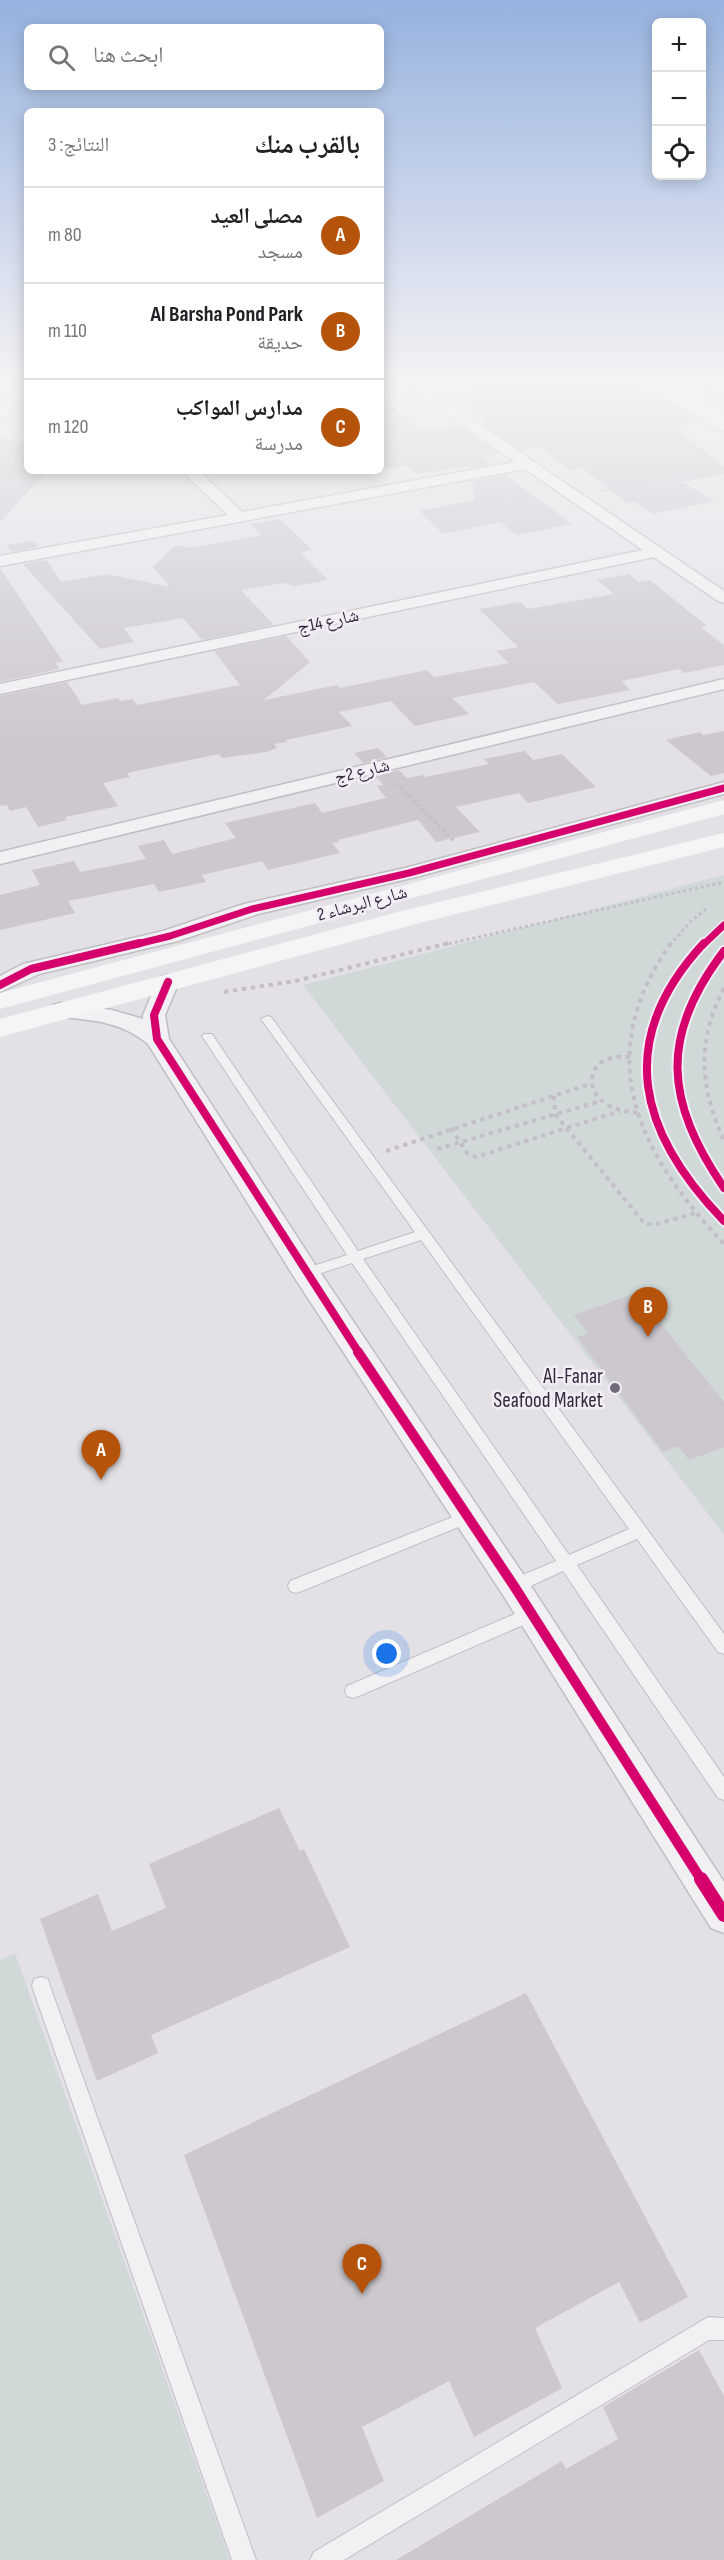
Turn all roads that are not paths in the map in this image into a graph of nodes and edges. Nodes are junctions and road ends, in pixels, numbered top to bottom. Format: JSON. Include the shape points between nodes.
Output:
{"nodes":[{"id":1,"x":221,"y":500,"type":"edge"},
{"id":2,"x":333,"y":500,"type":"edge"},
{"id":3,"x":581,"y":500,"type":"edge"},
{"id":4,"x":240,"y":518,"type":"junction"},
{"id":5,"x":657,"y":552,"type":"junction"},
{"id":6,"x":0,"y":561,"type":"edge"},
{"id":7,"x":724,"y":598,"type":"edge"},
{"id":8,"x":724,"y":684,"type":"edge"},
{"id":9,"x":0,"y":689,"type":"edge"},
{"id":10,"x":724,"y":788,"type":"edge"},
{"id":11,"x":724,"y":807,"type":"edge"},
{"id":12,"x":724,"y":840,"type":"edge"},
{"id":13,"x":0,"y":858,"type":"edge"},
{"id":14,"x":168,"y":982,"type":"junction"},
{"id":15,"x":0,"y":985,"type":"edge"},
{"id":16,"x":0,"y":1001,"type":"edge"},
{"id":17,"x":61,"y":1010,"type":"junction"},
{"id":18,"x":267,"y":1019,"type":"dead end"},
{"id":19,"x":0,"y":1028,"type":"edge"},
{"id":20,"x":208,"y":1036,"type":"dead end"},
{"id":21,"x":157,"y":1039,"type":"junction"},
{"id":22,"x":424,"y":1234,"type":"junction"},
{"id":23,"x":355,"y":1257,"type":"junction"},
{"id":24,"x":306,"y":1273,"type":"junction"},
{"id":25,"x":468,"y":1516,"type":"junction"},
{"id":26,"x":639,"y":1531,"type":"junction"},
{"id":27,"x":564,"y":1563,"type":"junction"},
{"id":28,"x":296,"y":1586,"type":"dead end"},
{"id":29,"x":514,"y":1586,"type":"junction"},
{"id":30,"x":531,"y":1614,"type":"junction"},
{"id":31,"x":724,"y":1647,"type":"edge"},
{"id":32,"x":353,"y":1691,"type":"dead end"},
{"id":33,"x":724,"y":1792,"type":"edge"},
{"id":34,"x":724,"y":1915,"type":"edge"},
{"id":35,"x":41,"y":1986,"type":"dead end"},
{"id":36,"x":724,"y":2329,"type":"edge"},
{"id":37,"x":244,"y":2560,"type":"edge"},
{"id":38,"x":322,"y":2560,"type":"edge"}],
"edges":[{"from":1,"to":4,"type":"street"},
{"from":2,"to":4,"type":"street"},
{"from":3,"to":5,"type":"street"},
{"from":4,"to":6,"type":"street"},
{"from":5,"to":7,"type":"street"},
{"from":5,"to":9,"type":"street","name":"شارع 14ج"},
{"from":8,"to":13,"type":"street","name":"شارع 2ج"},
{"from":10,"to":15,"type":"street","via":[[386,879],[252,909],[170,936],[31,969]]},
{"from":11,"to":16,"type":"street","name":"شارع البرشاء 2"},
{"from":12,"to":14,"type":"street","name":"شارع البرشاء 2"},
{"from":14,"to":17,"type":"street","name":"شارع البرشاء 2"},
{"from":14,"to":21,"type":"street","via":[[154,1016]]},
{"from":17,"to":19,"type":"street","name":"شارع البرشاء 2"},
{"from":17,"to":21,"type":"street","via":[[117,1017],[139,1025]]},
{"from":18,"to":22,"type":"lane"},
{"from":20,"to":23,"type":"lane"},
{"from":21,"to":24,"type":"street"},
{"from":22,"to":23,"type":"lane"},
{"from":22,"to":26,"type":"lane"},
{"from":23,"to":24,"type":"lane"},
{"from":23,"to":27,"type":"lane"},
{"from":24,"to":25,"type":"street"},
{"from":25,"to":28,"type":"lane"},
{"from":25,"to":29,"type":"street"},
{"from":26,"to":27,"type":"lane"},
{"from":26,"to":31,"type":"lane"},
{"from":27,"to":29,"type":"lane"},
{"from":27,"to":33,"type":"lane"},
{"from":29,"to":30,"type":"street"},
{"from":30,"to":32,"type":"lane"},
{"from":30,"to":34,"type":"street"},
{"from":35,"to":37,"type":"lane"},
{"from":36,"to":38,"type":"lane","via":[[708,2328],[701,2332]]}]}
